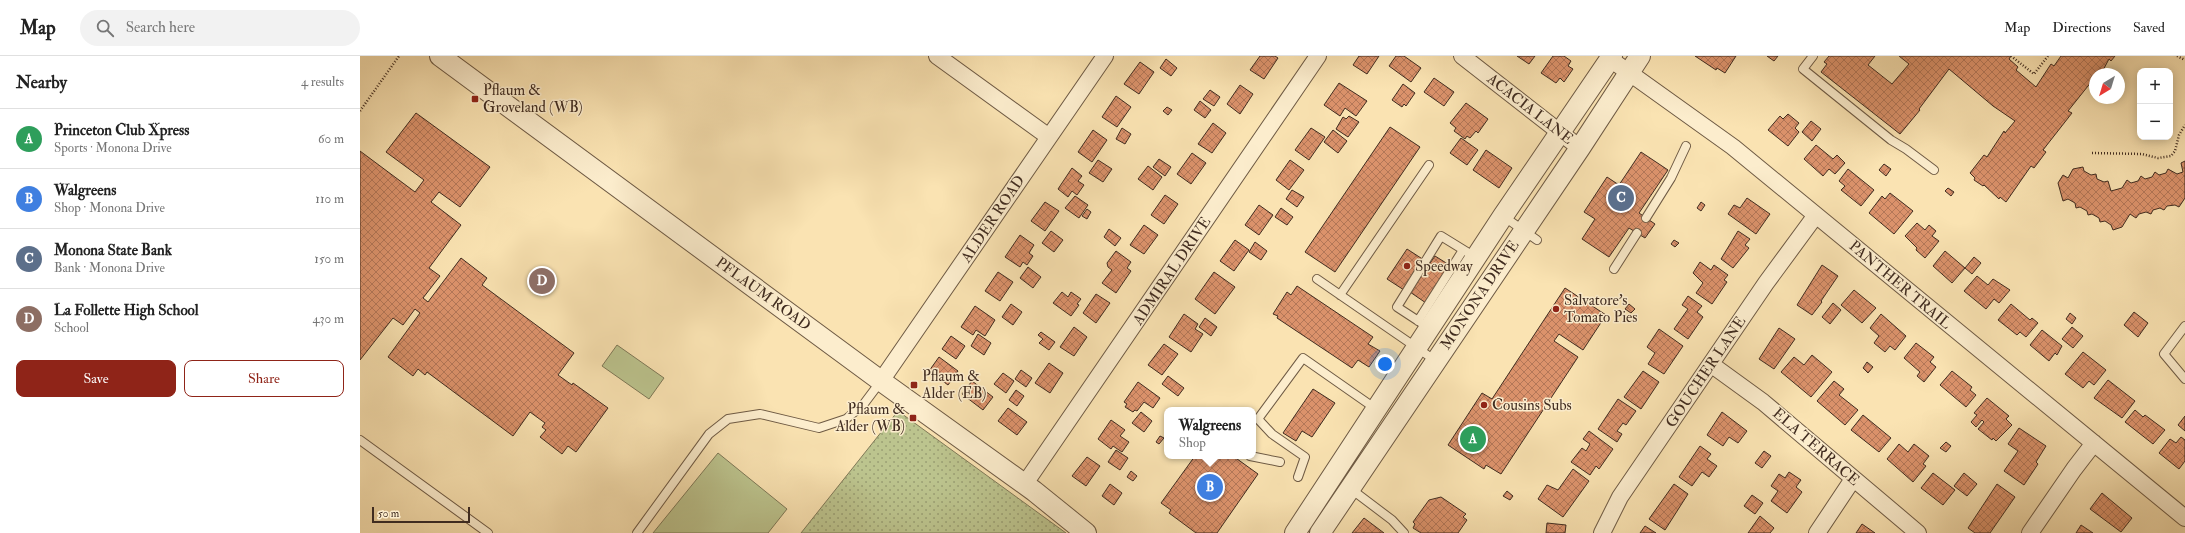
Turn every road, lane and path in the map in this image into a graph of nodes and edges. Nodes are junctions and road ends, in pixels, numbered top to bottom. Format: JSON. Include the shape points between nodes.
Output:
{"nodes":[{"id":1,"x":399,"y":56,"type":"edge"},
{"id":2,"x":440,"y":56,"type":"edge"},
{"id":3,"x":937,"y":56,"type":"edge"},
{"id":4,"x":1105,"y":56,"type":"edge"},
{"id":5,"x":1318,"y":56,"type":"edge"},
{"id":6,"x":1462,"y":56,"type":"edge"},
{"id":7,"x":1813,"y":56,"type":"edge"},
{"id":8,"x":2011,"y":56,"type":"edge"},
{"id":9,"x":2048,"y":56,"type":"edge"},
{"id":10,"x":2177,"y":56,"type":"edge"},
{"id":11,"x":1611,"y":57,"type":"edge"},
{"id":12,"x":2185,"y":60,"type":"edge"},
{"id":13,"x":1635,"y":64,"type":"edge"},
{"id":14,"x":360,"y":111,"type":"edge"},
{"id":15,"x":2185,"y":125,"type":"edge"},
{"id":16,"x":1560,"y":131,"type":"junction"},
{"id":17,"x":1049,"y":137,"type":"junction"},
{"id":18,"x":1686,"y":146,"type":"dead end"},
{"id":19,"x":1580,"y":148,"type":"junction"},
{"id":20,"x":2092,"y":153,"type":"dead end"},
{"id":21,"x":1429,"y":164,"type":"dead end"},
{"id":22,"x":1934,"y":170,"type":"dead end"},
{"id":23,"x":1816,"y":215,"type":"junction"},
{"id":24,"x":1503,"y":216,"type":"junction"},
{"id":25,"x":1646,"y":218,"type":"dead end"},
{"id":26,"x":1636,"y":233,"type":"dead end"},
{"id":27,"x":1530,"y":235,"type":"junction"},
{"id":28,"x":1469,"y":254,"type":"junction"},
{"id":29,"x":1614,"y":269,"type":"dead end"},
{"id":30,"x":1317,"y":279,"type":"dead end"},
{"id":31,"x":1340,"y":295,"type":"junction"},
{"id":32,"x":1424,"y":325,"type":"junction"},
{"id":33,"x":2185,"y":326,"type":"edge"},
{"id":34,"x":1417,"y":348,"type":"junction"},
{"id":35,"x":1436,"y":361,"type":"junction"},
{"id":36,"x":1712,"y":365,"type":"junction"},
{"id":37,"x":2185,"y":378,"type":"edge"},
{"id":38,"x":881,"y":381,"type":"junction"},
{"id":39,"x":1377,"y":410,"type":"junction"},
{"id":40,"x":360,"y":440,"type":"edge"},
{"id":41,"x":2094,"y":443,"type":"junction"},
{"id":42,"x":1256,"y":457,"type":"edge"},
{"id":43,"x":1280,"y":462,"type":"dead end"},
{"id":44,"x":1298,"y":477,"type":"dead end"},
{"id":45,"x":1853,"y":479,"type":"junction"},
{"id":46,"x":1024,"y":485,"type":"junction"},
{"id":47,"x":1350,"y":488,"type":"junction"},
{"id":48,"x":2185,"y":518,"type":"edge"},
{"id":49,"x":488,"y":533,"type":"edge"},
{"id":50,"x":637,"y":533,"type":"edge"},
{"id":51,"x":1086,"y":533,"type":"edge"},
{"id":52,"x":1295,"y":533,"type":"edge"},
{"id":53,"x":1320,"y":533,"type":"edge"},
{"id":54,"x":1404,"y":533,"type":"edge"},
{"id":55,"x":1602,"y":533,"type":"edge"},
{"id":56,"x":1817,"y":533,"type":"edge"},
{"id":57,"x":1918,"y":533,"type":"edge"},
{"id":58,"x":2030,"y":533,"type":"edge"}],
"edges":[{"from":1,"to":14,"type":"path"},
{"from":2,"to":38,"type":"street","name":"PFLAUM ROAD"},
{"from":3,"to":17,"type":"street"},
{"from":4,"to":17,"type":"street","name":"ALDER ROAD"},
{"from":5,"to":46,"type":"street","name":"ADMIRAL DRIVE"},
{"from":6,"to":16,"type":"street","name":"ACACIA LANE"},
{"from":7,"to":22,"type":"lane","via":[[1803,69],[1891,140]]},
{"from":8,"to":9,"type":"path","via":[[2034,74]]},
{"from":10,"to":12,"type":"path"},
{"from":11,"to":13,"type":"street","name":"PANTHER TRAIL"},
{"from":11,"to":16,"type":"street","name":"MONONA DRIVE"},
{"from":13,"to":19,"type":"street","name":"MONONA DRIVE"},
{"from":13,"to":23,"type":"street","name":"PANTHER TRAIL"},
{"from":15,"to":20,"type":"path","via":[[2171,156],[2158,158],[2142,154]]},
{"from":16,"to":19,"type":"street","name":"ACACIA LANE"},
{"from":16,"to":24,"type":"street","name":"MONONA DRIVE"},
{"from":17,"to":38,"type":"street","name":"ALDER ROAD"},
{"from":18,"to":25,"type":"lane","via":[[1671,178]]},
{"from":19,"to":27,"type":"street","name":"MONONA DRIVE"},
{"from":21,"to":31,"type":"lane"},
{"from":23,"to":36,"type":"street","name":"GOUCHER LANE","via":[[1766,283]]},
{"from":23,"to":41,"type":"street","name":"PANTHER TRAIL"},
{"from":24,"to":27,"type":"lane"},
{"from":24,"to":28,"type":"street","name":"MONONA DRIVE"},
{"from":26,"to":29,"type":"lane"},
{"from":27,"to":35,"type":"street","name":"MONONA DRIVE"},
{"from":28,"to":32,"type":"street","name":"MONONA DRIVE"},
{"from":28,"to":32,"type":"lane","via":[[1441,236],[1397,307]]},
{"from":30,"to":31,"type":"lane"},
{"from":31,"to":34,"type":"lane"},
{"from":32,"to":34,"type":"street","name":"MONONA DRIVE"},
{"from":33,"to":37,"type":"lane","via":[[2164,354]]},
{"from":34,"to":35,"type":"lane"},
{"from":34,"to":39,"type":"street","name":"MONONA DRIVE"},
{"from":35,"to":47,"type":"street","name":"MONONA DRIVE"},
{"from":36,"to":45,"type":"street","name":"ELA TERRACE","via":[[1763,402]]},
{"from":36,"to":55,"type":"street","name":"GOUCHER LANE","via":[[1620,497]]},
{"from":38,"to":46,"type":"street","name":"PFLAUM ROAD"},
{"from":38,"to":50,"type":"lane","via":[[863,405],[846,419],[819,428],[760,414],[728,419],[709,434]]},
{"from":39,"to":44,"type":"lane","via":[[1303,358],[1258,419],[1272,434],[1305,457]]},
{"from":39,"to":52,"type":"street","name":"MONONA DRIVE"},
{"from":40,"to":49,"type":"lane"},
{"from":41,"to":48,"type":"street","name":"PANTHER TRAIL"},
{"from":41,"to":58,"type":"street"},
{"from":42,"to":43,"type":"lane"},
{"from":45,"to":56,"type":"street"},
{"from":45,"to":57,"type":"street","name":"ELA TERRACE"},
{"from":46,"to":51,"type":"street","name":"PFLAUM ROAD"},
{"from":47,"to":53,"type":"street","name":"MONONA DRIVE"},
{"from":47,"to":54,"type":"lane"}]}
